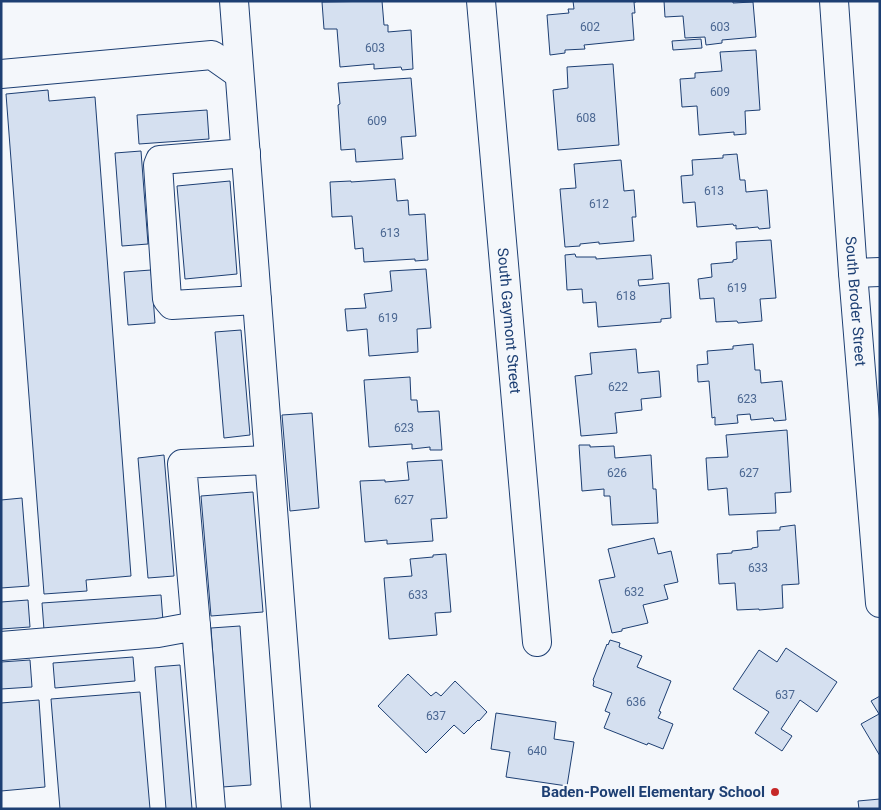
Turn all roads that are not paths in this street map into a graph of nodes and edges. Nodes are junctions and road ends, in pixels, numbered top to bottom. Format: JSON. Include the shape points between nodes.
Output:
{"nodes":[{"id":1,"x":234,"y":1,"type":"edge"},
{"id":2,"x":481,"y":1,"type":"edge"},
{"id":3,"x":834,"y":1,"type":"edge"},
{"id":4,"x":1,"y":74,"type":"edge"},
{"id":5,"x":239,"y":74,"type":"junction"},
{"id":6,"x":246,"y":153,"type":"junction"},
{"id":7,"x":880,"y":272,"type":"edge"},
{"id":8,"x":853,"y":273,"type":"junction"},
{"id":9,"x":257,"y":300,"type":"junction"},
{"id":10,"x":269,"y":460,"type":"junction"},
{"id":11,"x":879,"y":603,"type":"edge"},
{"id":12,"x":196,"y":626,"type":"junction"},
{"id":13,"x":537,"y":642,"type":"dead end"},
{"id":14,"x":1,"y":646,"type":"edge"},
{"id":15,"x":211,"y":809,"type":"edge"},
{"id":16,"x":296,"y":809,"type":"edge"}],
"edges":[{"from":1,"to":5,"type":"street"},
{"from":2,"to":13,"type":"street","name":"South Gaymont Street"},
{"from":3,"to":8,"type":"street","name":"South Broder Street"},
{"from":4,"to":5,"type":"street","via":[[212,55]]},
{"from":5,"to":6,"type":"street"},
{"from":6,"to":9,"type":"street"},
{"from":6,"to":9,"type":"street","via":[[160,160],[167,299],[172,305]]},
{"from":7,"to":8,"type":"street"},
{"from":8,"to":11,"type":"street","name":"South Broder Street"},
{"from":9,"to":10,"type":"street"},
{"from":10,"to":12,"type":"street","via":[[182,464]]},
{"from":10,"to":16,"type":"street"},
{"from":12,"to":14,"type":"street","via":[[158,633]]},
{"from":12,"to":15,"type":"street"}]}
